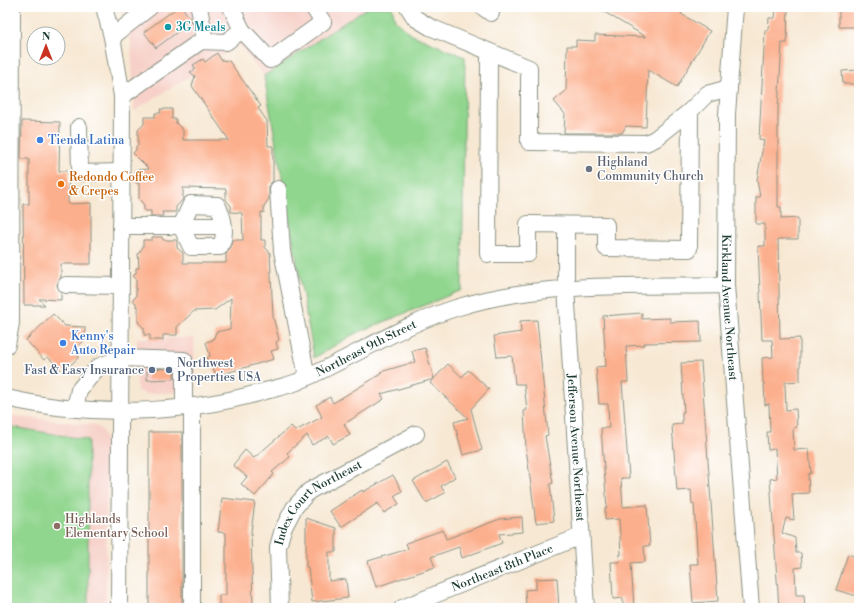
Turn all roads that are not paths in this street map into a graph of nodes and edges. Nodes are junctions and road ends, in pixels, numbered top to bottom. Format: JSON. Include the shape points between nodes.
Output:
{"nodes":[{"id":1,"x":12,"y":7,"type":"edge"},
{"id":2,"x":104,"y":7,"type":"edge"},
{"id":3,"x":150,"y":7,"type":"edge"},
{"id":4,"x":199,"y":7,"type":"edge"},
{"id":5,"x":231,"y":7,"type":"edge"},
{"id":6,"x":313,"y":7,"type":"edge"},
{"id":7,"x":408,"y":7,"type":"edge"},
{"id":8,"x":734,"y":7,"type":"edge"},
{"id":9,"x":242,"y":30,"type":"junction"},
{"id":10,"x":112,"y":37,"type":"junction"},
{"id":11,"x":206,"y":41,"type":"junction"},
{"id":12,"x":489,"y":52,"type":"junction"},
{"id":13,"x":729,"y":88,"type":"junction"},
{"id":14,"x":122,"y":96,"type":"junction"},
{"id":15,"x":690,"y":111,"type":"junction"},
{"id":16,"x":79,"y":127,"type":"dead end"},
{"id":17,"x":121,"y":172,"type":"junction"},
{"id":18,"x":278,"y":189,"type":"dead end"},
{"id":19,"x":566,"y":225,"type":"junction"},
{"id":20,"x":121,"y":226,"type":"junction"},
{"id":21,"x":220,"y":226,"type":"dead end"},
{"id":22,"x":66,"y":285,"type":"dead end"},
{"id":23,"x":726,"y":285,"type":"junction"},
{"id":24,"x":120,"y":286,"type":"junction"},
{"id":25,"x":566,"y":288,"type":"junction"},
{"id":26,"x":7,"y":345,"type":"edge"},
{"id":27,"x":120,"y":358,"type":"junction"},
{"id":28,"x":307,"y":377,"type":"junction"},
{"id":29,"x":7,"y":398,"type":"edge"},
{"id":30,"x":188,"y":407,"type":"junction"},
{"id":31,"x":75,"y":408,"type":"junction"},
{"id":32,"x":119,"y":410,"type":"junction"},
{"id":33,"x":416,"y":434,"type":"dead end"},
{"id":34,"x":581,"y":536,"type":"junction"},
{"id":35,"x":119,"y":608,"type":"edge"},
{"id":36,"x":192,"y":608,"type":"edge"},
{"id":37,"x":280,"y":608,"type":"edge"},
{"id":38,"x":402,"y":608,"type":"edge"},
{"id":39,"x":586,"y":608,"type":"edge"},
{"id":40,"x":751,"y":608,"type":"edge"}],
"edges":[{"from":1,"to":26,"type":"street","via":[[11,322]]},
{"from":2,"to":10,"type":"street"},
{"from":3,"to":10,"type":"street"},
{"from":4,"to":11,"type":"street"},
{"from":5,"to":9,"type":"street"},
{"from":6,"to":9,"type":"street","via":[[323,22],[270,60]]},
{"from":7,"to":12,"type":"street","via":[[415,18],[430,27]]},
{"from":8,"to":13,"type":"street","name":"Kirkland Avenue Northeast"},
{"from":9,"to":11,"type":"street","via":[[226,42]]},
{"from":10,"to":14,"type":"street"},
{"from":11,"to":14,"type":"street","via":[[201,41]]},
{"from":12,"to":15,"type":"street","via":[[529,68],[528,142],[646,143],[655,139]]},
{"from":12,"to":19,"type":"street","via":[[488,254],[528,254],[528,224]]},
{"from":13,"to":15,"type":"street","via":[[707,94]]},
{"from":13,"to":23,"type":"street","name":"Kirkland Avenue Northeast"},
{"from":14,"to":17,"type":"street"},
{"from":15,"to":19,"type":"street","via":[[689,248],[606,248],[606,225]]},
{"from":16,"to":17,"type":"street","via":[[80,173]]},
{"from":17,"to":20,"type":"street"},
{"from":18,"to":28,"type":"street","via":[[282,251]]},
{"from":19,"to":25,"type":"street","name":"Jefferson Avenue Northeast"},
{"from":20,"to":21,"type":"street"},
{"from":20,"to":24,"type":"street"},
{"from":22,"to":24,"type":"street"},
{"from":23,"to":25,"type":"street","name":"Northeast 9th Street"},
{"from":23,"to":40,"type":"street","name":"Kirkland Avenue Northeast"},
{"from":24,"to":27,"type":"street"},
{"from":25,"to":28,"type":"street","name":"Northeast 9th Street","via":[[502,297],[461,306],[426,318]]},
{"from":25,"to":34,"type":"street","name":"Jefferson Avenue Northeast"},
{"from":27,"to":30,"type":"street","via":[[184,360]]},
{"from":27,"to":31,"type":"street","via":[[98,367],[79,390]]},
{"from":27,"to":32,"type":"street"},
{"from":28,"to":30,"type":"street","name":"Northeast 9th Street","via":[[295,383],[235,400]]},
{"from":29,"to":31,"type":"street","name":"Northeast 9th Street"},
{"from":30,"to":32,"type":"street","name":"Northeast 9th Street"},
{"from":30,"to":36,"type":"street"},
{"from":31,"to":32,"type":"street","name":"Northeast 9th Street"},
{"from":32,"to":35,"type":"street"},
{"from":33,"to":37,"type":"street","name":"Index Court Northeast","via":[[308,491],[294,508],[283,528],[278,547]]},
{"from":34,"to":38,"type":"street","name":"Northeast 8th Place"},
{"from":34,"to":39,"type":"street","name":"Jefferson Avenue Northeast"}]}
